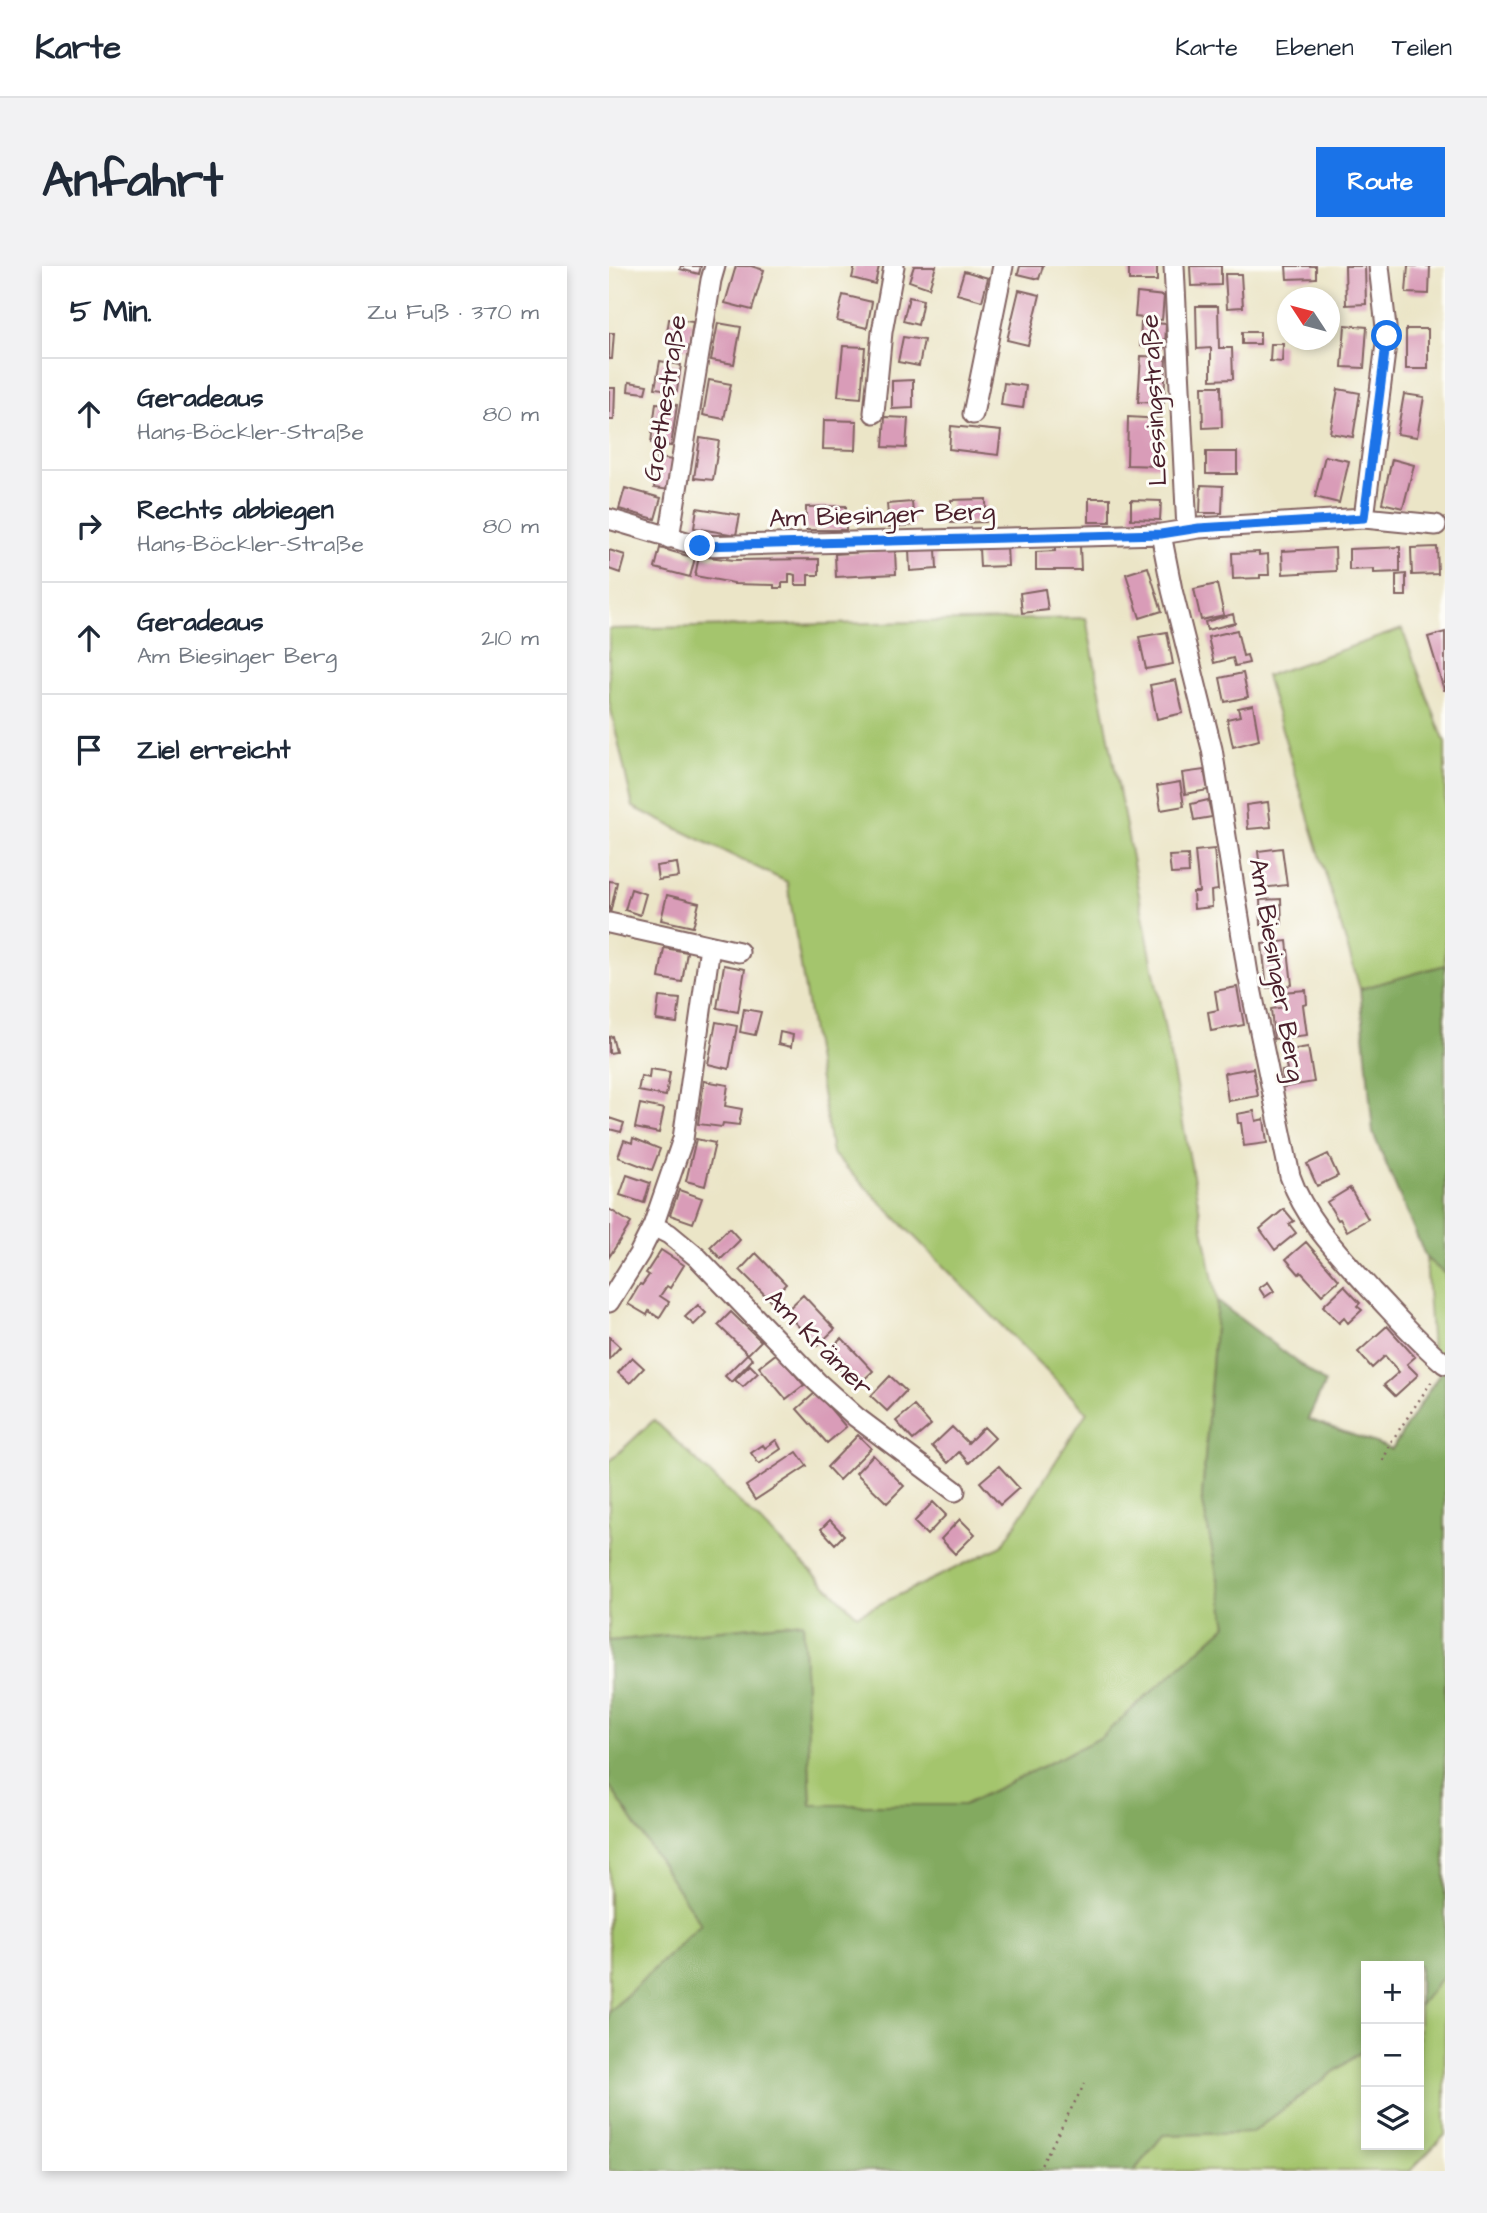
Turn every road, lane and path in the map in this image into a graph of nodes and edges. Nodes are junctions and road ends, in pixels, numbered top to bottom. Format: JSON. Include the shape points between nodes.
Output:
{"nodes":[{"id":1,"x":715,"y":266,"type":"edge"},
{"id":2,"x":894,"y":266,"type":"edge"},
{"id":3,"x":1003,"y":266,"type":"edge"},
{"id":4,"x":1174,"y":266,"type":"edge"},
{"id":5,"x":1379,"y":266,"type":"edge"},
{"id":6,"x":874,"y":413,"type":"dead end"},
{"id":7,"x":973,"y":414,"type":"dead end"},
{"id":8,"x":1364,"y":518,"type":"junction"},
{"id":9,"x":609,"y":519,"type":"edge"},
{"id":10,"x":1436,"y":525,"type":"dead end"},
{"id":11,"x":1187,"y":530,"type":"junction"},
{"id":12,"x":1161,"y":534,"type":"junction"},
{"id":13,"x":669,"y":538,"type":"junction"},
{"id":14,"x":609,"y":923,"type":"edge"},
{"id":15,"x":710,"y":946,"type":"junction"},
{"id":16,"x":739,"y":952,"type":"dead end"},
{"id":17,"x":653,"y":1226,"type":"junction"},
{"id":18,"x":609,"y":1302,"type":"edge"},
{"id":19,"x":1444,"y":1364,"type":"edge"},
{"id":20,"x":1383,"y":1461,"type":"dead end"},
{"id":21,"x":955,"y":1491,"type":"dead end"},
{"id":22,"x":1085,"y":2083,"type":"dead end"},
{"id":23,"x":1038,"y":2171,"type":"edge"}],
"edges":[{"from":1,"to":13,"type":"street","name":"Goethestraße"},
{"from":2,"to":6,"type":"street"},
{"from":3,"to":7,"type":"street"},
{"from":4,"to":11,"type":"street","name":"Lessingstraße"},
{"from":5,"to":8,"type":"street","via":[[1387,336]]},
{"from":8,"to":10,"type":"street","name":"Am Biesinger Berg"},
{"from":8,"to":11,"type":"street","name":"Am Biesinger Berg"},
{"from":9,"to":13,"type":"street","name":"Am Biesinger Berg"},
{"from":11,"to":12,"type":"street","name":"Am Biesinger Berg"},
{"from":12,"to":13,"type":"street","name":"Am Biesinger Berg","via":[[700,546]]},
{"from":12,"to":19,"type":"street","name":"Am Biesinger Berg","via":[[1212,750],[1248,974],[1290,1177],[1309,1216],[1333,1246],[1419,1343]]},
{"from":14,"to":15,"type":"street"},
{"from":15,"to":16,"type":"street"},
{"from":15,"to":17,"type":"street","via":[[683,1139]]},
{"from":17,"to":18,"type":"street"},
{"from":17,"to":21,"type":"street","name":"Am Krämer","via":[[698,1258],[856,1417]]},
{"from":19,"to":20,"type":"path"},
{"from":22,"to":23,"type":"path"}]}
